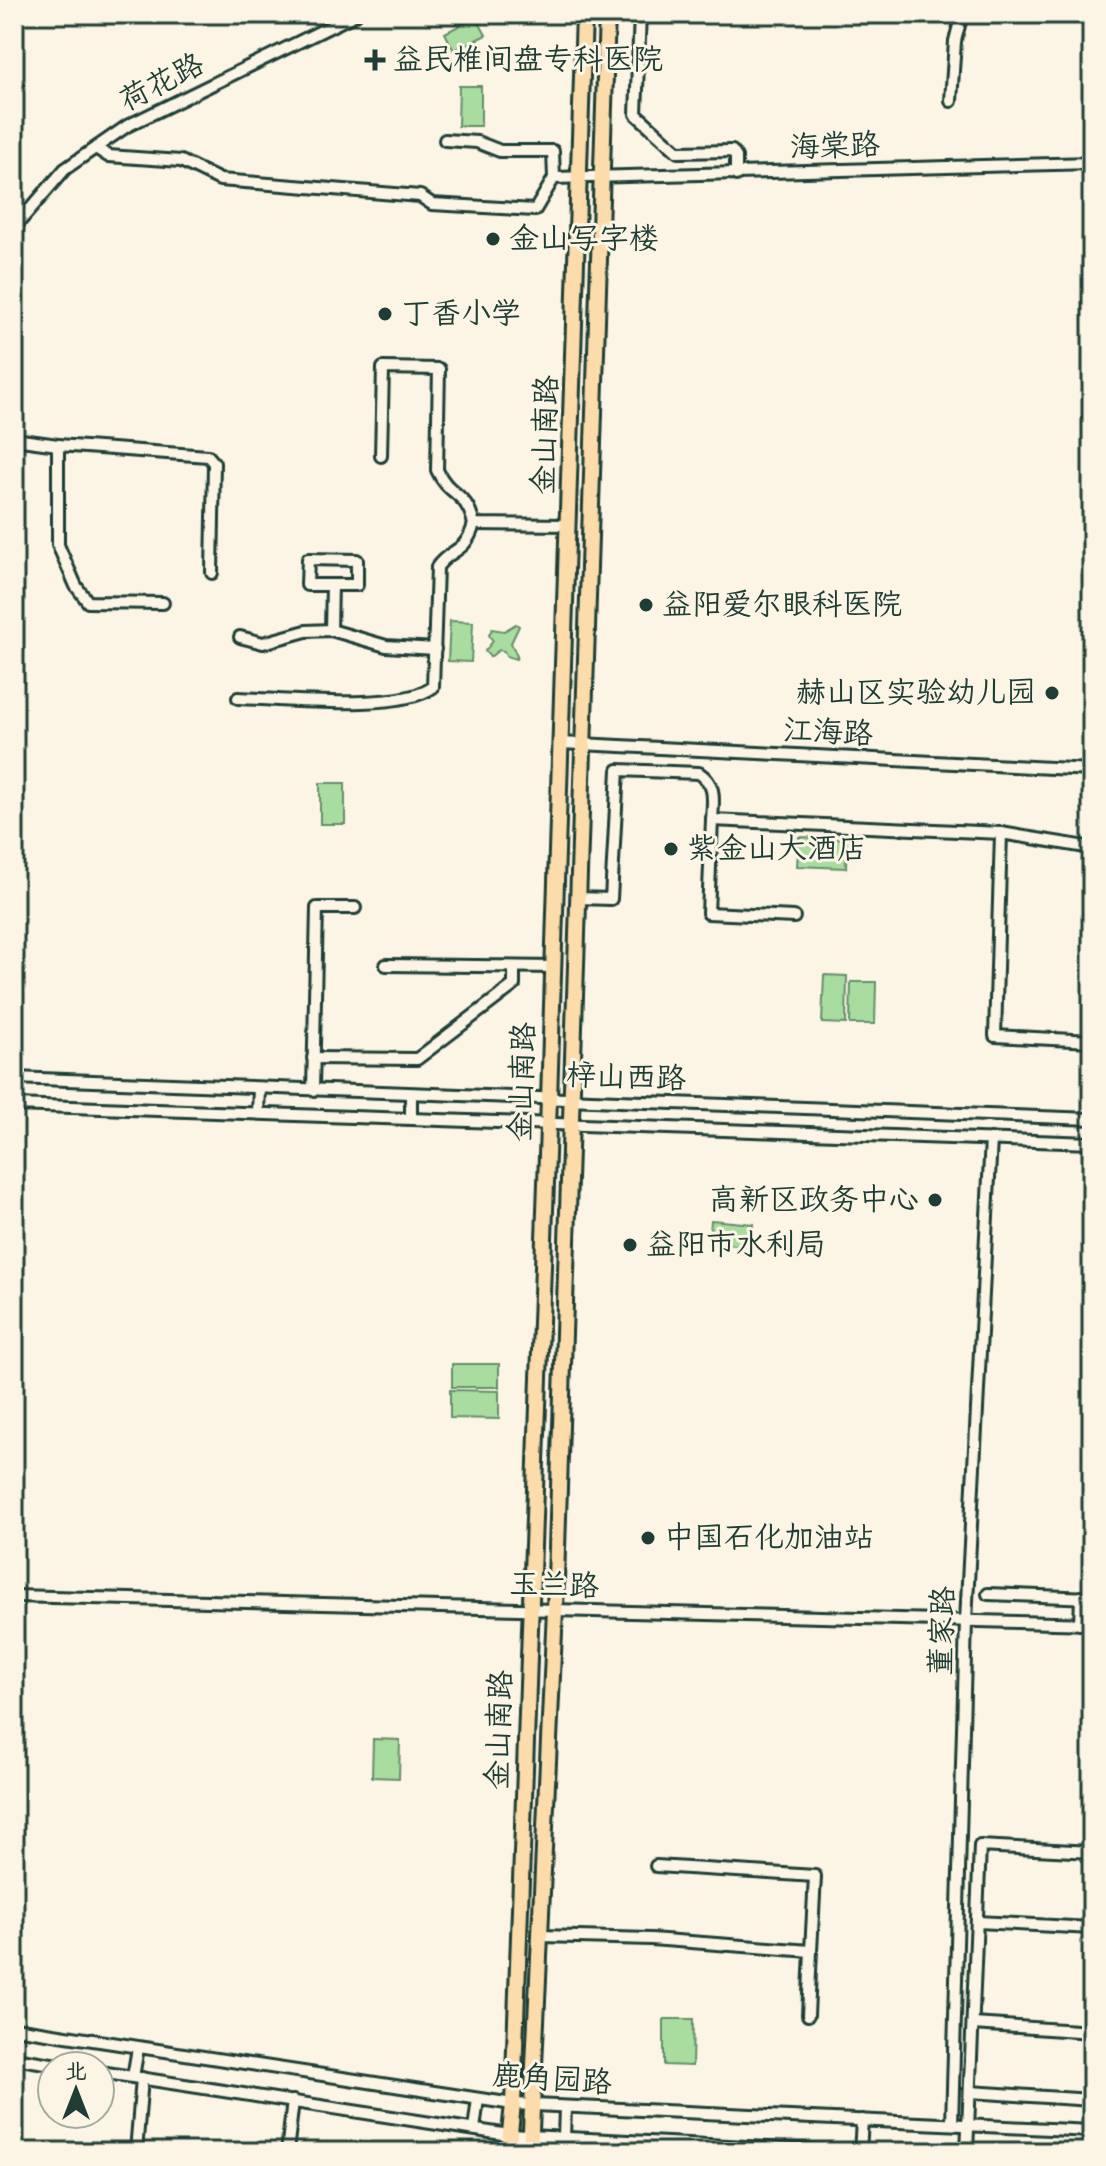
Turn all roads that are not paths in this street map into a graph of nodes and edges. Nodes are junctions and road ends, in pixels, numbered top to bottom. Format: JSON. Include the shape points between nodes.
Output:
{"nodes":[{"id":1,"x":356,"y":14,"type":"edge"},
{"id":2,"x":584,"y":14,"type":"edge"},
{"id":3,"x":607,"y":14,"type":"edge"},
{"id":4,"x":640,"y":14,"type":"edge"},
{"id":5,"x":962,"y":14,"type":"edge"},
{"id":6,"x":951,"y":101,"type":"dead end"},
{"id":7,"x":445,"y":140,"type":"dead end"},
{"id":8,"x":96,"y":148,"type":"junction"},
{"id":9,"x":1092,"y":163,"type":"edge"},
{"id":10,"x":736,"y":175,"type":"junction"},
{"id":11,"x":554,"y":178,"type":"junction"},
{"id":12,"x":580,"y":179,"type":"junction"},
{"id":13,"x":603,"y":179,"type":"junction"},
{"id":14,"x":14,"y":228,"type":"edge"},
{"id":15,"x":14,"y":439,"type":"edge"},
{"id":16,"x":58,"y":445,"type":"junction"},
{"id":17,"x":381,"y":456,"type":"dead end"},
{"id":18,"x":474,"y":524,"type":"junction"},
{"id":19,"x":569,"y":525,"type":"junction"},
{"id":20,"x":212,"y":573,"type":"dead end"},
{"id":21,"x":332,"y":585,"type":"junction"},
{"id":22,"x":163,"y":603,"type":"dead end"},
{"id":23,"x":331,"y":630,"type":"junction"},
{"id":24,"x":240,"y":637,"type":"dead end"},
{"id":25,"x":435,"y":649,"type":"junction"},
{"id":26,"x":238,"y":698,"type":"dead end"},
{"id":27,"x":561,"y":743,"type":"junction"},
{"id":28,"x":584,"y":744,"type":"junction"},
{"id":29,"x":1092,"y":770,"type":"edge"},
{"id":30,"x":712,"y":820,"type":"junction"},
{"id":31,"x":1001,"y":833,"type":"junction"},
{"id":32,"x":1092,"y":848,"type":"edge"},
{"id":33,"x":578,"y":898,"type":"junction"},
{"id":34,"x":355,"y":908,"type":"dead end"},
{"id":35,"x":794,"y":917,"type":"dead end"},
{"id":36,"x":386,"y":965,"type":"dead end"},
{"id":37,"x":514,"y":967,"type":"junction"},
{"id":38,"x":554,"y":967,"type":"junction"},
{"id":39,"x":1092,"y":1041,"type":"edge"},
{"id":40,"x":313,"y":1058,"type":"junction"},
{"id":41,"x":14,"y":1078,"type":"edge"},
{"id":42,"x":259,"y":1088,"type":"junction"},
{"id":43,"x":313,"y":1090,"type":"junction"},
{"id":44,"x":411,"y":1094,"type":"junction"},
{"id":45,"x":549,"y":1099,"type":"junction"},
{"id":46,"x":572,"y":1100,"type":"junction"},
{"id":47,"x":14,"y":1105,"type":"edge"},
{"id":48,"x":258,"y":1113,"type":"junction"},
{"id":49,"x":1091,"y":1118,"type":"edge"},
{"id":50,"x":411,"y":1119,"type":"junction"},
{"id":51,"x":548,"y":1124,"type":"junction"},
{"id":52,"x":571,"y":1125,"type":"junction"},
{"id":53,"x":991,"y":1139,"type":"junction"},
{"id":54,"x":1092,"y":1143,"type":"edge"},
{"id":55,"x":988,"y":1594,"type":"dead end"},
{"id":56,"x":14,"y":1596,"type":"edge"},
{"id":57,"x":1086,"y":1598,"type":"edge"},
{"id":58,"x":531,"y":1609,"type":"junction"},
{"id":59,"x":555,"y":1610,"type":"junction"},
{"id":60,"x":966,"y":1621,"type":"junction"},
{"id":61,"x":1086,"y":1624,"type":"edge"},
{"id":62,"x":526,"y":1731,"type":"junction"},
{"id":63,"x":549,"y":1732,"type":"junction"},
{"id":64,"x":1092,"y":1852,"type":"edge"},
{"id":65,"x":656,"y":1866,"type":"dead end"},
{"id":66,"x":977,"y":1922,"type":"junction"},
{"id":67,"x":1092,"y":1928,"type":"edge"},
{"id":68,"x":541,"y":1936,"type":"junction"},
{"id":69,"x":811,"y":1951,"type":"junction"},
{"id":70,"x":516,"y":1998,"type":"junction"},
{"id":71,"x":538,"y":2000,"type":"junction"},
{"id":72,"x":808,"y":2015,"type":"dead end"},
{"id":73,"x":973,"y":2024,"type":"junction"},
{"id":74,"x":14,"y":2028,"type":"edge"},
{"id":75,"x":1092,"y":2032,"type":"edge"},
{"id":76,"x":138,"y":2048,"type":"junction"},
{"id":77,"x":14,"y":2058,"type":"edge"},
{"id":78,"x":36,"y":2062,"type":"edge"},
{"id":79,"x":116,"y":2074,"type":"edge"},
{"id":80,"x":137,"y":2077,"type":"junction"},
{"id":81,"x":970,"y":2092,"type":"junction"},
{"id":82,"x":478,"y":2099,"type":"junction"},
{"id":83,"x":1092,"y":2100,"type":"edge"},
{"id":84,"x":293,"y":2101,"type":"junction"},
{"id":85,"x":513,"y":2104,"type":"junction"},
{"id":86,"x":533,"y":2105,"type":"junction"},
{"id":87,"x":565,"y":2107,"type":"junction"},
{"id":88,"x":862,"y":2120,"type":"junction"},
{"id":89,"x":952,"y":2124,"type":"junction"},
{"id":90,"x":969,"y":2125,"type":"junction"},
{"id":91,"x":474,"y":2129,"type":"junction"},
{"id":92,"x":1092,"y":2131,"type":"edge"},
{"id":93,"x":509,"y":2135,"type":"junction"},
{"id":94,"x":531,"y":2136,"type":"junction"},
{"id":95,"x":564,"y":2138,"type":"junction"},
{"id":96,"x":136,"y":2152,"type":"edge"},
{"id":97,"x":287,"y":2152,"type":"edge"},
{"id":98,"x":508,"y":2152,"type":"edge"},
{"id":99,"x":530,"y":2152,"type":"edge"},
{"id":100,"x":848,"y":2152,"type":"edge"},
{"id":101,"x":860,"y":2152,"type":"edge"},
{"id":102,"x":967,"y":2152,"type":"edge"}],
"edges":[{"from":1,"to":8,"type":"street","name":"荷花路","via":[[127,126]]},
{"from":2,"to":12,"type":"highway","name":"金山南路"},
{"from":3,"to":13,"type":"highway","name":"金山南路"},
{"from":4,"to":10,"type":"street","via":[[636,114],[678,152],[732,151]]},
{"from":5,"to":6,"type":"street"},
{"from":7,"to":11,"type":"street","via":[[477,142],[500,151],[553,151]]},
{"from":8,"to":11,"type":"street","via":[[108,156],[181,161],[220,180],[420,196],[432,204],[535,210]]},
{"from":8,"to":14,"type":"street","name":"荷花路","via":[[65,169]]},
{"from":9,"to":10,"type":"street","name":"海棠路"},
{"from":10,"to":13,"type":"street","name":"海棠路"},
{"from":11,"to":12,"type":"street","name":"海棠路"},
{"from":12,"to":13,"type":"street","name":"海棠路"},
{"from":12,"to":19,"type":"highway","name":"金山南路"},
{"from":13,"to":28,"type":"highway","name":"金山南路"},
{"from":15,"to":16,"type":"street"},
{"from":16,"to":20,"type":"street","via":[[208,456],[214,463]]},
{"from":16,"to":22,"type":"street","via":[[58,545],[76,586],[88,602]]},
{"from":17,"to":18,"type":"street","via":[[383,368],[439,369],[437,470],[442,482],[471,509]]},
{"from":18,"to":19,"type":"street"},
{"from":18,"to":25,"type":"street","via":[[461,549],[437,567]]},
{"from":19,"to":27,"type":"highway","name":"金山南路"},
{"from":21,"to":21,"type":"street","via":[[357,585],[357,560],[308,559],[307,585]]},
{"from":21,"to":23,"type":"street"},
{"from":23,"to":24,"type":"street","via":[[263,643]]},
{"from":23,"to":25,"type":"street","via":[[398,648]]},
{"from":25,"to":26,"type":"street","via":[[433,687],[406,699]]},
{"from":27,"to":28,"type":"street","name":"江海路"},
{"from":27,"to":38,"type":"highway","name":"金山南路"},
{"from":28,"to":29,"type":"street","name":"江海路"},
{"from":28,"to":33,"type":"highway","name":"金山南路"},
{"from":30,"to":31,"type":"street"},
{"from":30,"to":33,"type":"street","via":[[713,788],[699,773],[618,770],[611,899]]},
{"from":30,"to":35,"type":"street","via":[[708,913]]},
{"from":31,"to":32,"type":"street"},
{"from":31,"to":39,"type":"street","via":[[995,1036]]},
{"from":33,"to":46,"type":"highway","name":"金山南路"},
{"from":34,"to":40,"type":"street","via":[[317,908]]},
{"from":36,"to":37,"type":"street"},
{"from":37,"to":38,"type":"street"},
{"from":37,"to":40,"type":"street","via":[[514,985],[417,1059]]},
{"from":38,"to":45,"type":"highway","name":"金山南路"},
{"from":40,"to":43,"type":"street"},
{"from":41,"to":42,"type":"street","name":"梓山西路"},
{"from":42,"to":43,"type":"street","name":"梓山西路"},
{"from":42,"to":48,"type":"street"},
{"from":43,"to":44,"type":"street","name":"梓山西路"},
{"from":44,"to":45,"type":"street","name":"梓山西路"},
{"from":44,"to":50,"type":"street"},
{"from":45,"to":46,"type":"street","name":"梓山西路"},
{"from":45,"to":51,"type":"highway","name":"金山南路"},
{"from":46,"to":49,"type":"street","name":"梓山西路"},
{"from":46,"to":52,"type":"highway","name":"金山南路"},
{"from":47,"to":48,"type":"street","name":"梓山西路"},
{"from":48,"to":50,"type":"street","name":"梓山西路"},
{"from":50,"to":51,"type":"street","name":"梓山西路"},
{"from":51,"to":52,"type":"street","name":"梓山西路"},
{"from":51,"to":58,"type":"highway","name":"金山南路"},
{"from":52,"to":53,"type":"street","name":"梓山西路"},
{"from":52,"to":59,"type":"highway","name":"金山南路"},
{"from":53,"to":54,"type":"street","name":"梓山西路"},
{"from":53,"to":60,"type":"street","name":"董家路"},
{"from":55,"to":57,"type":"street"},
{"from":56,"to":58,"type":"street","name":"玉兰路"},
{"from":57,"to":61,"type":"street"},
{"from":58,"to":59,"type":"street","name":"玉兰路"},
{"from":58,"to":62,"type":"highway","name":"金山南路"},
{"from":59,"to":60,"type":"street","name":"玉兰路"},
{"from":59,"to":63,"type":"highway","name":"金山南路"},
{"from":60,"to":61,"type":"street","name":"玉兰路"},
{"from":60,"to":89,"type":"street","name":"董家路"},
{"from":62,"to":63,"type":"highway"},
{"from":62,"to":70,"type":"highway","name":"金山南路"},
{"from":63,"to":68,"type":"highway","name":"金山南路"},
{"from":64,"to":66,"type":"street","via":[[980,1846]]},
{"from":65,"to":69,"type":"street","via":[[815,1876]]},
{"from":66,"to":67,"type":"street"},
{"from":66,"to":73,"type":"street"},
{"from":68,"to":69,"type":"street"},
{"from":68,"to":71,"type":"highway","name":"金山南路"},
{"from":69,"to":72,"type":"street"},
{"from":70,"to":71,"type":"highway"},
{"from":70,"to":85,"type":"highway","name":"金山南路"},
{"from":71,"to":86,"type":"highway","name":"金山南路"},
{"from":73,"to":75,"type":"street"},
{"from":73,"to":81,"type":"street"},
{"from":74,"to":76,"type":"street","name":"鹿角园路"},
{"from":76,"to":80,"type":"street"},
{"from":76,"to":82,"type":"street","name":"鹿角园路"},
{"from":77,"to":78,"type":"street"},
{"from":79,"to":80,"type":"street","name":"鹿角园路"},
{"from":80,"to":84,"type":"street","name":"鹿角园路"},
{"from":80,"to":96,"type":"street"},
{"from":81,"to":83,"type":"street"},
{"from":81,"to":90,"type":"street"},
{"from":82,"to":85,"type":"street","name":"鹿角园路"},
{"from":82,"to":91,"type":"street"},
{"from":84,"to":91,"type":"street","name":"鹿角园路"},
{"from":84,"to":97,"type":"street"},
{"from":85,"to":86,"type":"street","name":"鹿角园路"},
{"from":85,"to":93,"type":"highway","name":"金山南路"},
{"from":86,"to":87,"type":"street","name":"鹿角园路"},
{"from":86,"to":94,"type":"highway","name":"金山南路"},
{"from":87,"to":88,"type":"street","name":"鹿角园路"},
{"from":87,"to":95,"type":"street"},
{"from":88,"to":89,"type":"street","name":"鹿角园路"},
{"from":88,"to":101,"type":"street"},
{"from":89,"to":90,"type":"street","name":"鹿角园路"},
{"from":90,"to":92,"type":"street","name":"鹿角园路"},
{"from":90,"to":102,"type":"street"},
{"from":91,"to":93,"type":"street","name":"鹿角园路"},
{"from":93,"to":94,"type":"street","name":"鹿角园路"},
{"from":93,"to":98,"type":"highway","name":"金山南路"},
{"from":94,"to":95,"type":"street","name":"鹿角园路"},
{"from":94,"to":99,"type":"highway","name":"金山南路"},
{"from":95,"to":100,"type":"street","name":"鹿角园路"}]}
